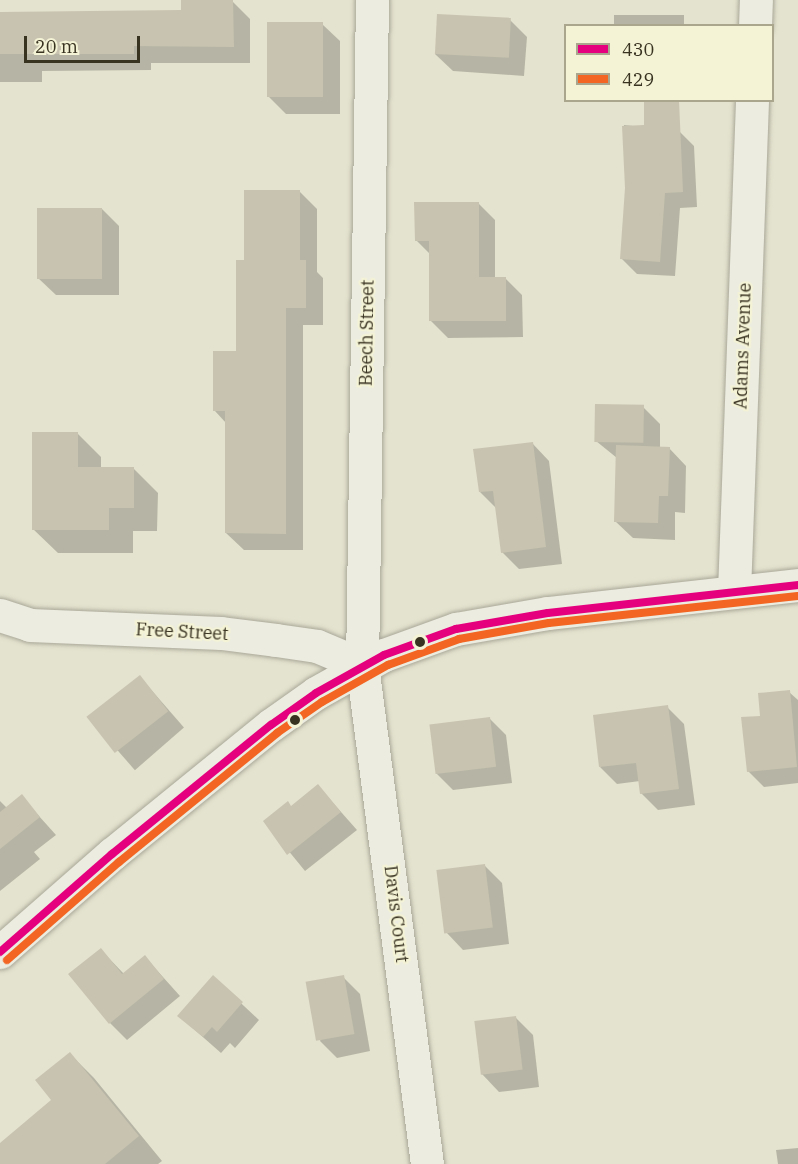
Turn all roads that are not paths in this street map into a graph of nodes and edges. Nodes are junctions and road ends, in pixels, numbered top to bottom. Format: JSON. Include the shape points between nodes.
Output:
{"nodes":[{"id":1,"x":372,"y":0,"type":"edge"},
{"id":2,"x":756,"y":0,"type":"edge"},
{"id":3,"x":755,"y":24,"type":"edge"},
{"id":4,"x":752,"y":102,"type":"edge"},
{"id":5,"x":798,"y":585,"type":"edge"},
{"id":6,"x":734,"y":592,"type":"junction"},
{"id":7,"x":0,"y":615,"type":"edge"},
{"id":8,"x":362,"y":665,"type":"junction"},
{"id":9,"x":0,"y":951,"type":"edge"},
{"id":10,"x":427,"y":1164,"type":"edge"}],
"edges":[{"from":1,"to":8,"type":"street","name":"Beech Street"},
{"from":2,"to":3,"type":"street"},
{"from":4,"to":6,"type":"street","name":"Adams Avenue"},
{"from":5,"to":6,"type":"street"},
{"from":6,"to":8,"type":"street","via":[[548,613],[456,629],[414,641]]},
{"from":7,"to":8,"type":"street","name":"Free Street","via":[[30,625],[221,633],[276,640],[317,646]]},
{"from":8,"to":9,"type":"street","via":[[272,724]]},
{"from":8,"to":10,"type":"street","name":"Davis Court"}]}
